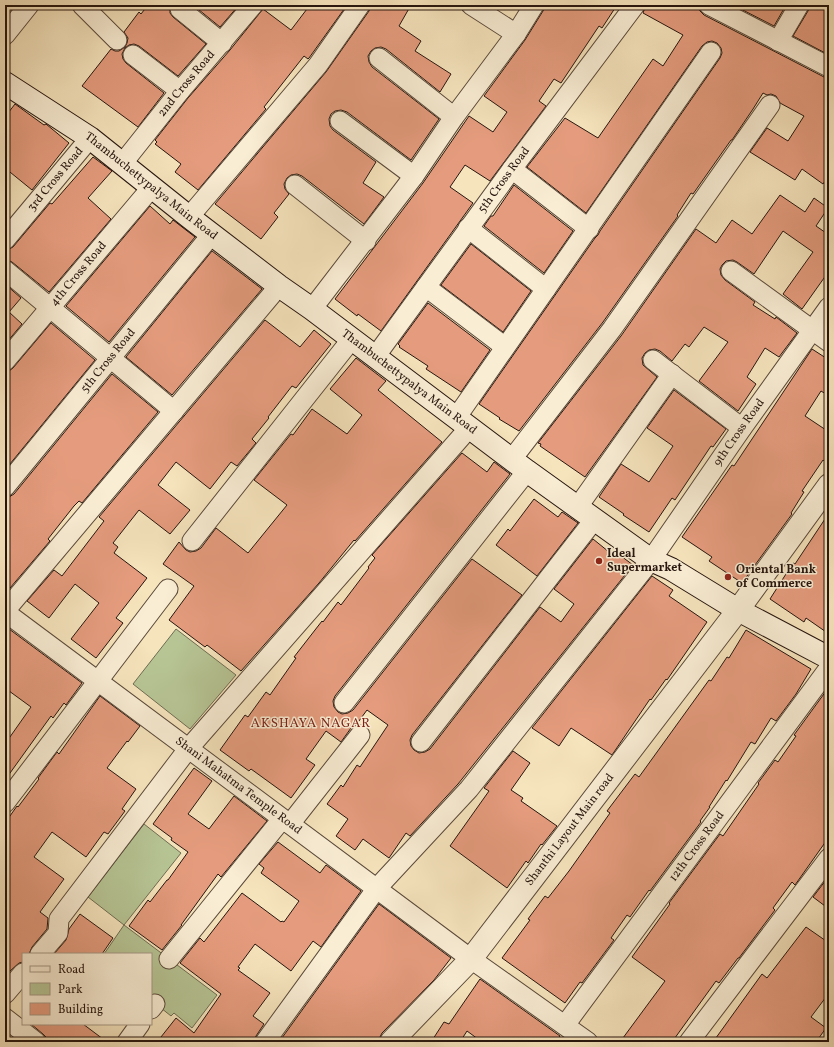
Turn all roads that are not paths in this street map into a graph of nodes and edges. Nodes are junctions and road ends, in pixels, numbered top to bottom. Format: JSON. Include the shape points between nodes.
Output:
{"nodes":[{"id":1,"x":29,"y":5,"type":"edge"},
{"id":2,"x":82,"y":5,"type":"edge"},
{"id":3,"x":253,"y":5,"type":"edge"},
{"id":4,"x":360,"y":5,"type":"edge"},
{"id":5,"x":471,"y":5,"type":"edge"},
{"id":6,"x":534,"y":5,"type":"edge"},
{"id":7,"x":635,"y":5,"type":"edge"},
{"id":8,"x":799,"y":5,"type":"edge"},
{"id":9,"x":721,"y":8,"type":"edge"},
{"id":10,"x":180,"y":9,"type":"dead end"},
{"id":11,"x":516,"y":34,"type":"junction"},
{"id":12,"x":5,"y":35,"type":"edge"},
{"id":13,"x":117,"y":40,"type":"dead end"},
{"id":14,"x":778,"y":41,"type":"junction"},
{"id":15,"x":222,"y":43,"type":"junction"},
{"id":16,"x":711,"y":52,"type":"dead end"},
{"id":17,"x":133,"y":55,"type":"dead end"},
{"id":18,"x":379,"y":58,"type":"dead end"},
{"id":19,"x":829,"y":67,"type":"edge"},
{"id":20,"x":8,"y":89,"type":"edge"},
{"id":21,"x":180,"y":91,"type":"junction"},
{"id":22,"x":770,"y":105,"type":"dead end"},
{"id":23,"x":454,"y":117,"type":"junction"},
{"id":24,"x":340,"y":121,"type":"dead end"},
{"id":25,"x":90,"y":138,"type":"junction"},
{"id":26,"x":122,"y":164,"type":"junction"},
{"id":27,"x":512,"y":169,"type":"junction"},
{"id":28,"x":414,"y":176,"type":"junction"},
{"id":29,"x":295,"y":185,"type":"dead end"},
{"id":30,"x":152,"y":187,"type":"junction"},
{"id":31,"x":189,"y":217,"type":"junction"},
{"id":32,"x":468,"y":228,"type":"junction"},
{"id":33,"x":589,"y":229,"type":"junction"},
{"id":34,"x":212,"y":234,"type":"junction"},
{"id":35,"x":5,"y":240,"type":"edge"},
{"id":36,"x":366,"y":241,"type":"junction"},
{"id":37,"x":5,"y":270,"type":"edge"},
{"id":38,"x":731,"y":271,"type":"dead end"},
{"id":39,"x":278,"y":286,"type":"junction"},
{"id":40,"x":426,"y":287,"type":"junction"},
{"id":41,"x":546,"y":289,"type":"junction"},
{"id":42,"x":829,"y":307,"type":"edge"},
{"id":43,"x":50,"y":308,"type":"junction"},
{"id":44,"x":312,"y":309,"type":"junction"},
{"id":45,"x":813,"y":330,"type":"junction"},
{"id":46,"x":351,"y":340,"type":"junction"},
{"id":47,"x":829,"y":342,"type":"edge"},
{"id":48,"x":505,"y":347,"type":"junction"},
{"id":49,"x":375,"y":357,"type":"junction"},
{"id":50,"x":111,"y":358,"type":"junction"},
{"id":51,"x":653,"y":360,"type":"dead end"},
{"id":52,"x":5,"y":361,"type":"edge"},
{"id":53,"x":672,"y":374,"type":"junction"},
{"id":54,"x":174,"y":411,"type":"junction"},
{"id":55,"x":462,"y":423,"type":"junction"},
{"id":56,"x":742,"y":428,"type":"junction"},
{"id":57,"x":519,"y":465,"type":"junction"},
{"id":58,"x":829,"y":485,"type":"edge"},
{"id":59,"x":5,"y":487,"type":"edge"},
{"id":60,"x":586,"y":514,"type":"junction"},
{"id":61,"x":192,"y":541,"type":"dead end"},
{"id":62,"x":651,"y":560,"type":"junction"},
{"id":63,"x":168,"y":589,"type":"dead end"},
{"id":64,"x":738,"y":610,"type":"junction"},
{"id":65,"x":5,"y":612,"type":"edge"},
{"id":66,"x":829,"y":658,"type":"edge"},
{"id":67,"x":829,"y":668,"type":"edge"},
{"id":68,"x":97,"y":681,"type":"junction"},
{"id":69,"x":344,"y":703,"type":"dead end"},
{"id":70,"x":360,"y":735,"type":"dead end"},
{"id":71,"x":421,"y":742,"type":"dead end"},
{"id":72,"x":188,"y":749,"type":"junction"},
{"id":73,"x":5,"y":803,"type":"edge"},
{"id":74,"x":286,"y":821,"type":"junction"},
{"id":75,"x":829,"y":858,"type":"edge"},
{"id":76,"x":377,"y":888,"type":"junction"},
{"id":77,"x":41,"y":953,"type":"edge"},
{"id":78,"x":169,"y":959,"type":"dead end"},
{"id":79,"x":471,"y":959,"type":"junction"},
{"id":80,"x":22,"y":974,"type":"edge"},
{"id":81,"x":5,"y":994,"type":"edge"},
{"id":82,"x":139,"y":1025,"type":"edge"},
{"id":83,"x":565,"y":1026,"type":"junction"},
{"id":84,"x":8,"y":1027,"type":"edge"},
{"id":85,"x":36,"y":1042,"type":"edge"},
{"id":86,"x":126,"y":1042,"type":"edge"},
{"id":87,"x":265,"y":1042,"type":"edge"},
{"id":88,"x":391,"y":1042,"type":"edge"},
{"id":89,"x":588,"y":1042,"type":"edge"},
{"id":90,"x":689,"y":1042,"type":"edge"}],
"edges":[{"from":1,"to":12,"type":"street"},
{"from":2,"to":13,"type":"street"},
{"from":3,"to":15,"type":"street","name":"2nd Cross Road"},
{"from":4,"to":31,"type":"street","via":[[318,65]]},
{"from":5,"to":11,"type":"street"},
{"from":6,"to":11,"type":"street"},
{"from":7,"to":27,"type":"street","name":"5th Cross Road"},
{"from":8,"to":14,"type":"street"},
{"from":9,"to":14,"type":"street"},
{"from":10,"to":15,"type":"street"},
{"from":11,"to":23,"type":"street"},
{"from":14,"to":19,"type":"street"},
{"from":15,"to":21,"type":"street","name":"2nd Cross Road"},
{"from":16,"to":33,"type":"street"},
{"from":17,"to":21,"type":"street"},
{"from":18,"to":23,"type":"street"},
{"from":20,"to":25,"type":"main road","name":"Thambuchettypalya Main Road"},
{"from":21,"to":26,"type":"street","name":"2nd Cross Road"},
{"from":22,"to":57,"type":"street"},
{"from":23,"to":28,"type":"street"},
{"from":24,"to":28,"type":"street"},
{"from":25,"to":26,"type":"main road","name":"Thambuchettypalya Main Road"},
{"from":25,"to":35,"type":"street","name":"3rd Cross Road"},
{"from":26,"to":30,"type":"main road","name":"Thambuchettypalya Main Road"},
{"from":27,"to":32,"type":"street","name":"5th Cross Road"},
{"from":27,"to":33,"type":"street"},
{"from":28,"to":36,"type":"street"},
{"from":29,"to":36,"type":"street"},
{"from":30,"to":31,"type":"main road","name":"Thambuchettypalya Main Road"},
{"from":30,"to":43,"type":"street","name":"4th Cross Road"},
{"from":31,"to":34,"type":"main road","name":"Thambuchettypalya Main Road"},
{"from":32,"to":40,"type":"street","name":"5th Cross Road"},
{"from":32,"to":41,"type":"street"},
{"from":33,"to":41,"type":"street"},
{"from":34,"to":39,"type":"main road","name":"Thambuchettypalya Main Road"},
{"from":34,"to":50,"type":"street","name":"5th Cross Road"},
{"from":36,"to":44,"type":"street"},
{"from":37,"to":43,"type":"street"},
{"from":38,"to":45,"type":"street"},
{"from":39,"to":44,"type":"main road","name":"Thambuchettypalya Main Road"},
{"from":39,"to":54,"type":"street"},
{"from":40,"to":48,"type":"street"},
{"from":40,"to":49,"type":"street","name":"5th Cross Road"},
{"from":41,"to":48,"type":"street"},
{"from":42,"to":45,"type":"street","name":"9th Cross Road"},
{"from":43,"to":50,"type":"street"},
{"from":43,"to":52,"type":"street","name":"4th Cross Road"},
{"from":44,"to":46,"type":"main road","name":"Thambuchettypalya Main Road"},
{"from":45,"to":47,"type":"street"},
{"from":45,"to":56,"type":"street","name":"9th Cross Road"},
{"from":46,"to":49,"type":"main road","name":"Thambuchettypalya Main Road"},
{"from":46,"to":61,"type":"street"},
{"from":48,"to":55,"type":"street"},
{"from":49,"to":55,"type":"main road","name":"Thambuchettypalya Main Road"},
{"from":50,"to":54,"type":"street"},
{"from":50,"to":59,"type":"street","name":"5th Cross Road"},
{"from":51,"to":53,"type":"street"},
{"from":53,"to":56,"type":"street"},
{"from":53,"to":60,"type":"street"},
{"from":54,"to":65,"type":"street"},
{"from":55,"to":57,"type":"main road","name":"Thambuchettypalya Main Road"},
{"from":55,"to":72,"type":"street"},
{"from":56,"to":62,"type":"street","name":"9th Cross Road"},
{"from":57,"to":60,"type":"main road","name":"Thambuchettypalya Main Road"},
{"from":57,"to":69,"type":"street"},
{"from":58,"to":64,"type":"main road","name":"Shanthi Layout Main road"},
{"from":60,"to":62,"type":"main road","name":"Thambuchettypalya Main Road"},
{"from":60,"to":71,"type":"street"},
{"from":62,"to":64,"type":"main road","name":"Thambuchettypalya Main Road","via":[[671,569]]},
{"from":62,"to":76,"type":"street","name":"9th Cross Road","via":[[469,789]]},
{"from":63,"to":68,"type":"street"},
{"from":64,"to":66,"type":"main road","name":"Thambuchettypalya Main Road"},
{"from":64,"to":79,"type":"main road","name":"Shanthi Layout Main road"},
{"from":65,"to":68,"type":"street","name":"Shani Mahatma Temple Road"},
{"from":67,"to":83,"type":"street","name":"12th Cross Road"},
{"from":68,"to":72,"type":"street","name":"Shani Mahatma Temple Road"},
{"from":68,"to":73,"type":"street"},
{"from":70,"to":74,"type":"street"},
{"from":72,"to":74,"type":"street","name":"Shani Mahatma Temple Road"},
{"from":72,"to":77,"type":"street","via":[[59,919],[58,933]]},
{"from":74,"to":76,"type":"street","name":"Shani Mahatma Temple Road"},
{"from":74,"to":78,"type":"street"},
{"from":75,"to":90,"type":"street"},
{"from":76,"to":79,"type":"street","name":"Shani Mahatma Temple Road"},
{"from":76,"to":87,"type":"street","name":"9th Cross Road"},
{"from":79,"to":83,"type":"street","name":"Shani Mahatma Temple Road"},
{"from":79,"to":88,"type":"main road","name":"Shanthi Layout Main road"},
{"from":80,"to":81,"type":"street"},
{"from":82,"to":86,"type":"street"},
{"from":83,"to":89,"type":"street","name":"Shani Mahatma Temple Road"},
{"from":84,"to":85,"type":"street"}]}
